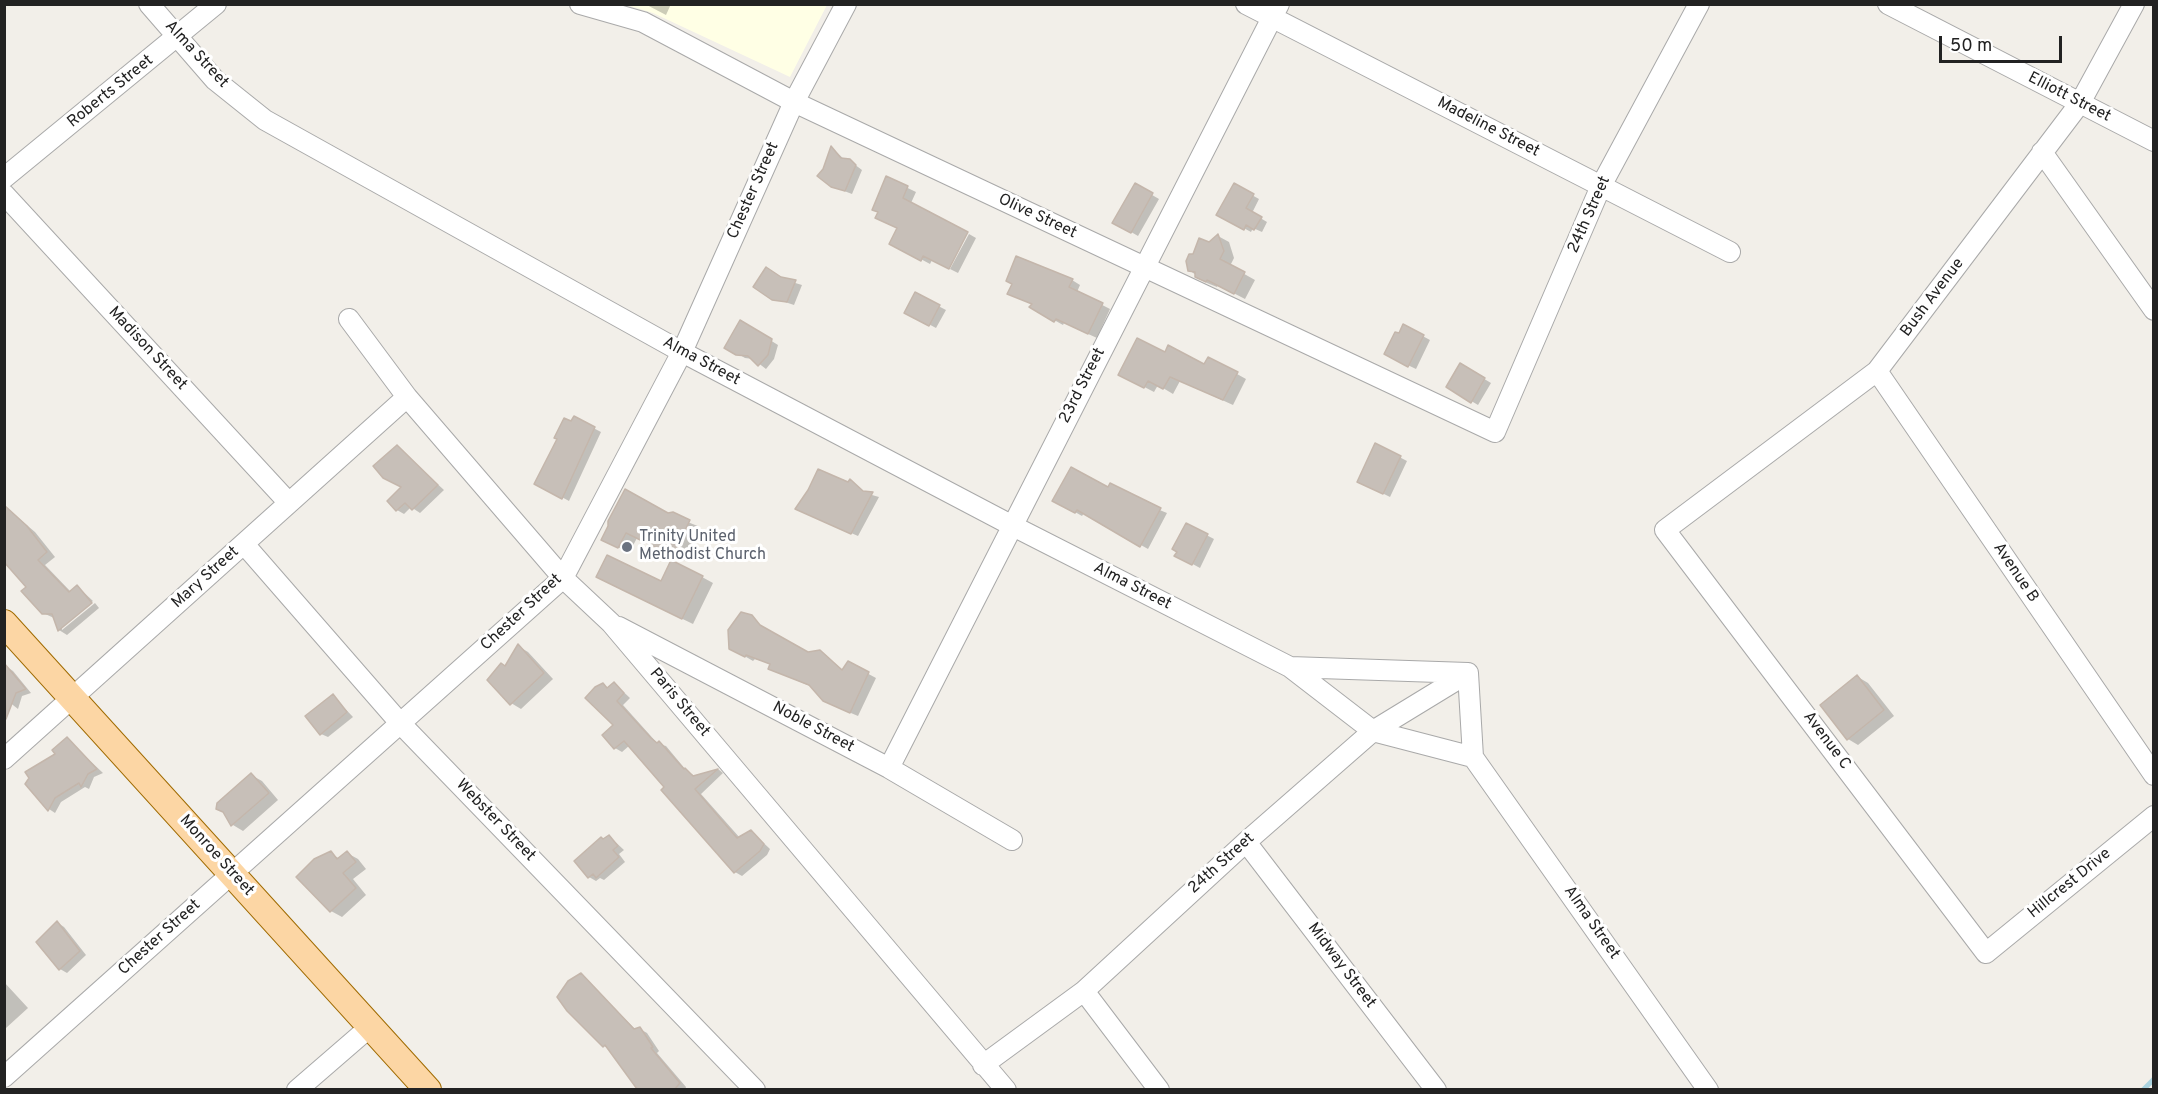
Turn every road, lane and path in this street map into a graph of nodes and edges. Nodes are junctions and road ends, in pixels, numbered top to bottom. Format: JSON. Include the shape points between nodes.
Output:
{"nodes":[{"id":1,"x":149,"y":4,"type":"edge"},
{"id":2,"x":216,"y":4,"type":"edge"},
{"id":3,"x":580,"y":4,"type":"edge"},
{"id":4,"x":846,"y":4,"type":"edge"},
{"id":5,"x":1246,"y":4,"type":"edge"},
{"id":6,"x":1699,"y":4,"type":"edge"},
{"id":7,"x":1888,"y":4,"type":"edge"},
{"id":8,"x":2134,"y":4,"type":"edge"},
{"id":9,"x":1275,"y":11,"type":"edge"},
{"id":10,"x":178,"y":38,"type":"junction"},
{"id":11,"x":794,"y":102,"type":"junction"},
{"id":12,"x":2080,"y":104,"type":"junction"},
{"id":13,"x":2154,"y":141,"type":"edge"},
{"id":14,"x":2042,"y":152,"type":"junction"},
{"id":15,"x":4,"y":178,"type":"edge"},
{"id":16,"x":1601,"y":186,"type":"junction"},
{"id":17,"x":4,"y":194,"type":"edge"},
{"id":18,"x":1730,"y":252,"type":"dead end"},
{"id":19,"x":1144,"y":268,"type":"junction"},
{"id":20,"x":2154,"y":310,"type":"edge"},
{"id":21,"x":349,"y":319,"type":"dead end"},
{"id":22,"x":682,"y":352,"type":"junction"},
{"id":23,"x":1877,"y":371,"type":"junction"},
{"id":24,"x":407,"y":397,"type":"junction"},
{"id":25,"x":1494,"y":432,"type":"joint"},
{"id":26,"x":290,"y":503,"type":"junction"},
{"id":27,"x":1011,"y":525,"type":"junction"},
{"id":28,"x":1665,"y":530,"type":"joint"},
{"id":29,"x":244,"y":544,"type":"junction"},
{"id":30,"x":563,"y":578,"type":"junction"},
{"id":31,"x":4,"y":623,"type":"edge"},
{"id":32,"x":612,"y":623,"type":"junction"},
{"id":33,"x":1290,"y":667,"type":"junction"},
{"id":34,"x":1468,"y":673,"type":"junction"},
{"id":35,"x":73,"y":698,"type":"junction"},
{"id":36,"x":400,"y":723,"type":"junction"},
{"id":37,"x":1373,"y":731,"type":"junction"},
{"id":38,"x":1473,"y":757,"type":"junction"},
{"id":39,"x":4,"y":759,"type":"edge"},
{"id":40,"x":889,"y":768,"type":"junction"},
{"id":41,"x":2154,"y":776,"type":"edge"},
{"id":42,"x":2154,"y":816,"type":"edge"},
{"id":43,"x":1012,"y":840,"type":"dead end"},
{"id":44,"x":1246,"y":842,"type":"junction"},
{"id":45,"x":232,"y":873,"type":"junction"},
{"id":46,"x":1986,"y":953,"type":"joint"},
{"id":47,"x":1084,"y":991,"type":"junction"},
{"id":48,"x":370,"y":1026,"type":"junction"},
{"id":49,"x":983,"y":1065,"type":"junction"},
{"id":50,"x":4,"y":1077,"type":"edge"},
{"id":51,"x":4,"y":1082,"type":"edge"},
{"id":52,"x":11,"y":1089,"type":"edge"},
{"id":53,"x":297,"y":1089,"type":"edge"},
{"id":54,"x":429,"y":1089,"type":"edge"},
{"id":55,"x":755,"y":1089,"type":"edge"},
{"id":56,"x":1006,"y":1089,"type":"edge"},
{"id":57,"x":1159,"y":1089,"type":"edge"},
{"id":58,"x":1436,"y":1089,"type":"edge"},
{"id":59,"x":1708,"y":1089,"type":"edge"}],
"edges":[{"from":1,"to":10,"type":"street","name":"Alma Street"},
{"from":2,"to":10,"type":"street","name":"Roberts Street"},
{"from":3,"to":11,"type":"street","name":"Olive Street","via":[[643,22]]},
{"from":4,"to":11,"type":"street","name":"Chester Street"},
{"from":5,"to":9,"type":"street","name":"Madeline Street"},
{"from":6,"to":16,"type":"street","name":"24th Street"},
{"from":7,"to":12,"type":"street","name":"Elliott Street"},
{"from":8,"to":12,"type":"street","name":"Bush Avenue"},
{"from":9,"to":16,"type":"street","name":"Madeline Street"},
{"from":9,"to":19,"type":"street","name":"23rd Street"},
{"from":10,"to":15,"type":"street","name":"Roberts Street"},
{"from":10,"to":22,"type":"street","name":"Alma Street","via":[[215,80],[264,120]]},
{"from":11,"to":19,"type":"street","name":"Olive Street"},
{"from":11,"to":22,"type":"street","name":"Chester Street"},
{"from":12,"to":13,"type":"street","name":"Elliott Street"},
{"from":12,"to":14,"type":"street","name":"Bush Avenue"},
{"from":14,"to":20,"type":"street"},
{"from":14,"to":23,"type":"street","name":"Bush Avenue"},
{"from":16,"to":18,"type":"street","name":"Madeline Street"},
{"from":16,"to":25,"type":"street","name":"24th Street"},
{"from":17,"to":26,"type":"street","name":"Madison Street"},
{"from":19,"to":25,"type":"street","name":"Olive Street"},
{"from":19,"to":27,"type":"street","name":"23rd Street"},
{"from":21,"to":24,"type":"street","name":"Paris Street"},
{"from":22,"to":27,"type":"street","name":"Alma Street"},
{"from":22,"to":30,"type":"street","name":"Chester Street"},
{"from":23,"to":28,"type":"street","name":"Bush Avenue"},
{"from":23,"to":41,"type":"street","name":"Avenue B"},
{"from":24,"to":26,"type":"street","name":"Mary Street"},
{"from":24,"to":30,"type":"street","name":"Paris Street"},
{"from":26,"to":29,"type":"street","name":"Mary Street"},
{"from":27,"to":33,"type":"street","name":"Alma Street"},
{"from":27,"to":40,"type":"street","name":"23rd Street"},
{"from":28,"to":46,"type":"street","name":"Avenue C"},
{"from":29,"to":35,"type":"street","name":"Mary Street"},
{"from":29,"to":36,"type":"street","name":"Webster Street"},
{"from":30,"to":32,"type":"street","name":"Paris Street"},
{"from":30,"to":36,"type":"street","name":"Chester Street"},
{"from":31,"to":35,"type":"main road","name":"Monroe Street"},
{"from":32,"to":40,"type":"street","name":"Noble Street"},
{"from":32,"to":49,"type":"street","name":"Paris Street"},
{"from":33,"to":34,"type":"street","name":"Alma Street"},
{"from":33,"to":37,"type":"street","name":"Alma Street"},
{"from":34,"to":37,"type":"street","name":"24th Street"},
{"from":34,"to":38,"type":"street"},
{"from":35,"to":39,"type":"street","name":"Mary Street"},
{"from":35,"to":45,"type":"main road","name":"Monroe Street"},
{"from":36,"to":45,"type":"street","name":"Chester Street"},
{"from":36,"to":55,"type":"street","name":"Webster Street"},
{"from":37,"to":38,"type":"street","name":"Alma Street"},
{"from":37,"to":44,"type":"street","name":"24th Street"},
{"from":38,"to":59,"type":"street","name":"Alma Street"},
{"from":40,"to":43,"type":"street","name":"Noble Street"},
{"from":42,"to":46,"type":"street","name":"Hillcrest Drive"},
{"from":44,"to":47,"type":"street","name":"24th Street"},
{"from":44,"to":58,"type":"street","name":"Midway Street"},
{"from":45,"to":48,"type":"main road","name":"Monroe Street"},
{"from":45,"to":50,"type":"street","name":"Chester Street"},
{"from":47,"to":49,"type":"street","name":"24th Street"},
{"from":47,"to":57,"type":"street"},
{"from":48,"to":53,"type":"street"},
{"from":48,"to":54,"type":"main road","name":"Monroe Street"},
{"from":49,"to":56,"type":"street","name":"Paris Street"},
{"from":51,"to":52,"type":"street"}]}
